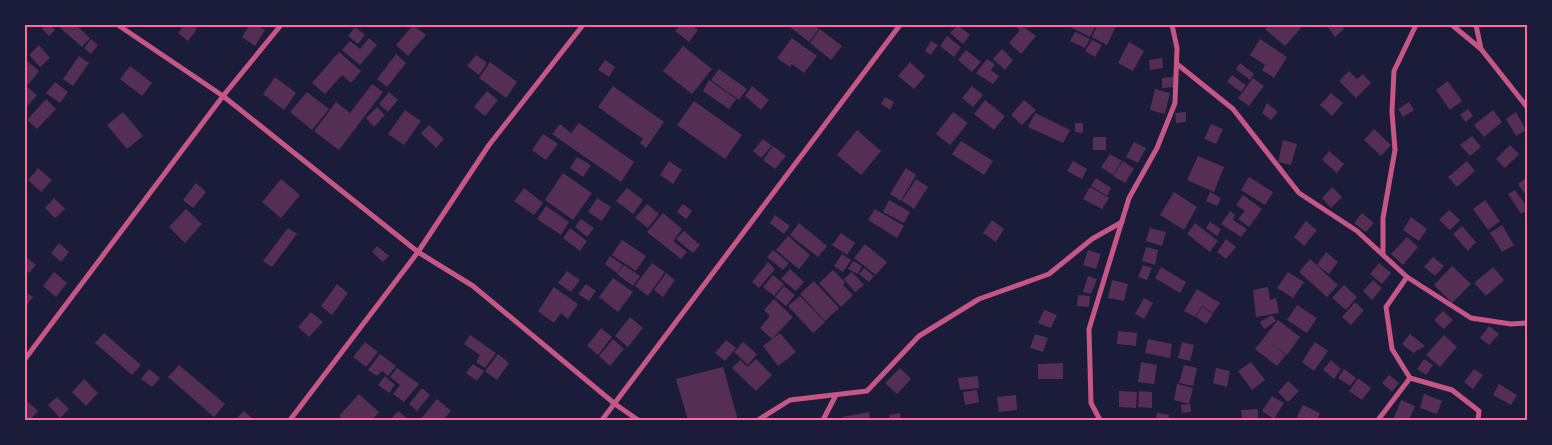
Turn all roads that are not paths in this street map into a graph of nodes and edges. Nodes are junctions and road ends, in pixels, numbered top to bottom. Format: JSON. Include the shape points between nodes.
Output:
{"nodes":[{"id":1,"x":118,"y":25,"type":"edge"},
{"id":2,"x":281,"y":25,"type":"edge"},
{"id":3,"x":583,"y":25,"type":"edge"},
{"id":4,"x":900,"y":25,"type":"edge"},
{"id":5,"x":1172,"y":25,"type":"edge"},
{"id":6,"x":1416,"y":25,"type":"edge"},
{"id":7,"x":1452,"y":25,"type":"edge"},
{"id":8,"x":1476,"y":25,"type":"edge"},
{"id":9,"x":1481,"y":49,"type":"junction"},
{"id":10,"x":1177,"y":64,"type":"junction"},
{"id":11,"x":223,"y":96,"type":"junction"},
{"id":12,"x":1527,"y":106,"type":"edge"},
{"id":13,"x":1122,"y":222,"type":"junction"},
{"id":14,"x":418,"y":252,"type":"junction"},
{"id":15,"x":1383,"y":254,"type":"junction"},
{"id":16,"x":1407,"y":276,"type":"junction"},
{"id":17,"x":1527,"y":323,"type":"edge"},
{"id":18,"x":25,"y":359,"type":"edge"},
{"id":19,"x":1410,"y":378,"type":"junction"},
{"id":20,"x":836,"y":395,"type":"junction"},
{"id":21,"x":615,"y":404,"type":"junction"},
{"id":22,"x":290,"y":420,"type":"edge"},
{"id":23,"x":602,"y":420,"type":"edge"},
{"id":24,"x":638,"y":420,"type":"edge"},
{"id":25,"x":758,"y":420,"type":"edge"},
{"id":26,"x":823,"y":420,"type":"edge"},
{"id":27,"x":1100,"y":420,"type":"edge"},
{"id":28,"x":1378,"y":420,"type":"edge"},
{"id":29,"x":1478,"y":420,"type":"edge"}],
"edges":[{"from":1,"to":11,"type":"street"},
{"from":2,"to":11,"type":"street"},
{"from":3,"to":14,"type":"street","via":[[489,145]]},
{"from":4,"to":21,"type":"street"},
{"from":5,"to":10,"type":"street"},
{"from":6,"to":15,"type":"street","via":[[1394,71],[1392,112],[1395,150],[1383,218]]},
{"from":7,"to":9,"type":"street"},
{"from":8,"to":9,"type":"street"},
{"from":9,"to":12,"type":"street"},
{"from":10,"to":13,"type":"street","via":[[1175,103],[1157,148],[1129,198]]},
{"from":10,"to":15,"type":"street","via":[[1233,109],[1299,193],[1357,231]]},
{"from":11,"to":14,"type":"street"},
{"from":11,"to":18,"type":"street"},
{"from":13,"to":20,"type":"street","via":[[1092,239],[1048,274],[979,299],[919,336],[867,391]]},
{"from":13,"to":27,"type":"street","via":[[1090,329],[1091,403]]},
{"from":14,"to":21,"type":"street","via":[[473,286]]},
{"from":14,"to":22,"type":"street"},
{"from":15,"to":16,"type":"street"},
{"from":16,"to":17,"type":"street","via":[[1471,318]]},
{"from":16,"to":19,"type":"street","via":[[1386,307],[1392,349]]},
{"from":19,"to":28,"type":"street"},
{"from":19,"to":29,"type":"street","via":[[1452,390],[1479,411]]},
{"from":20,"to":25,"type":"street","via":[[790,400]]},
{"from":20,"to":26,"type":"street"},
{"from":21,"to":23,"type":"street"},
{"from":21,"to":24,"type":"street"}]}
